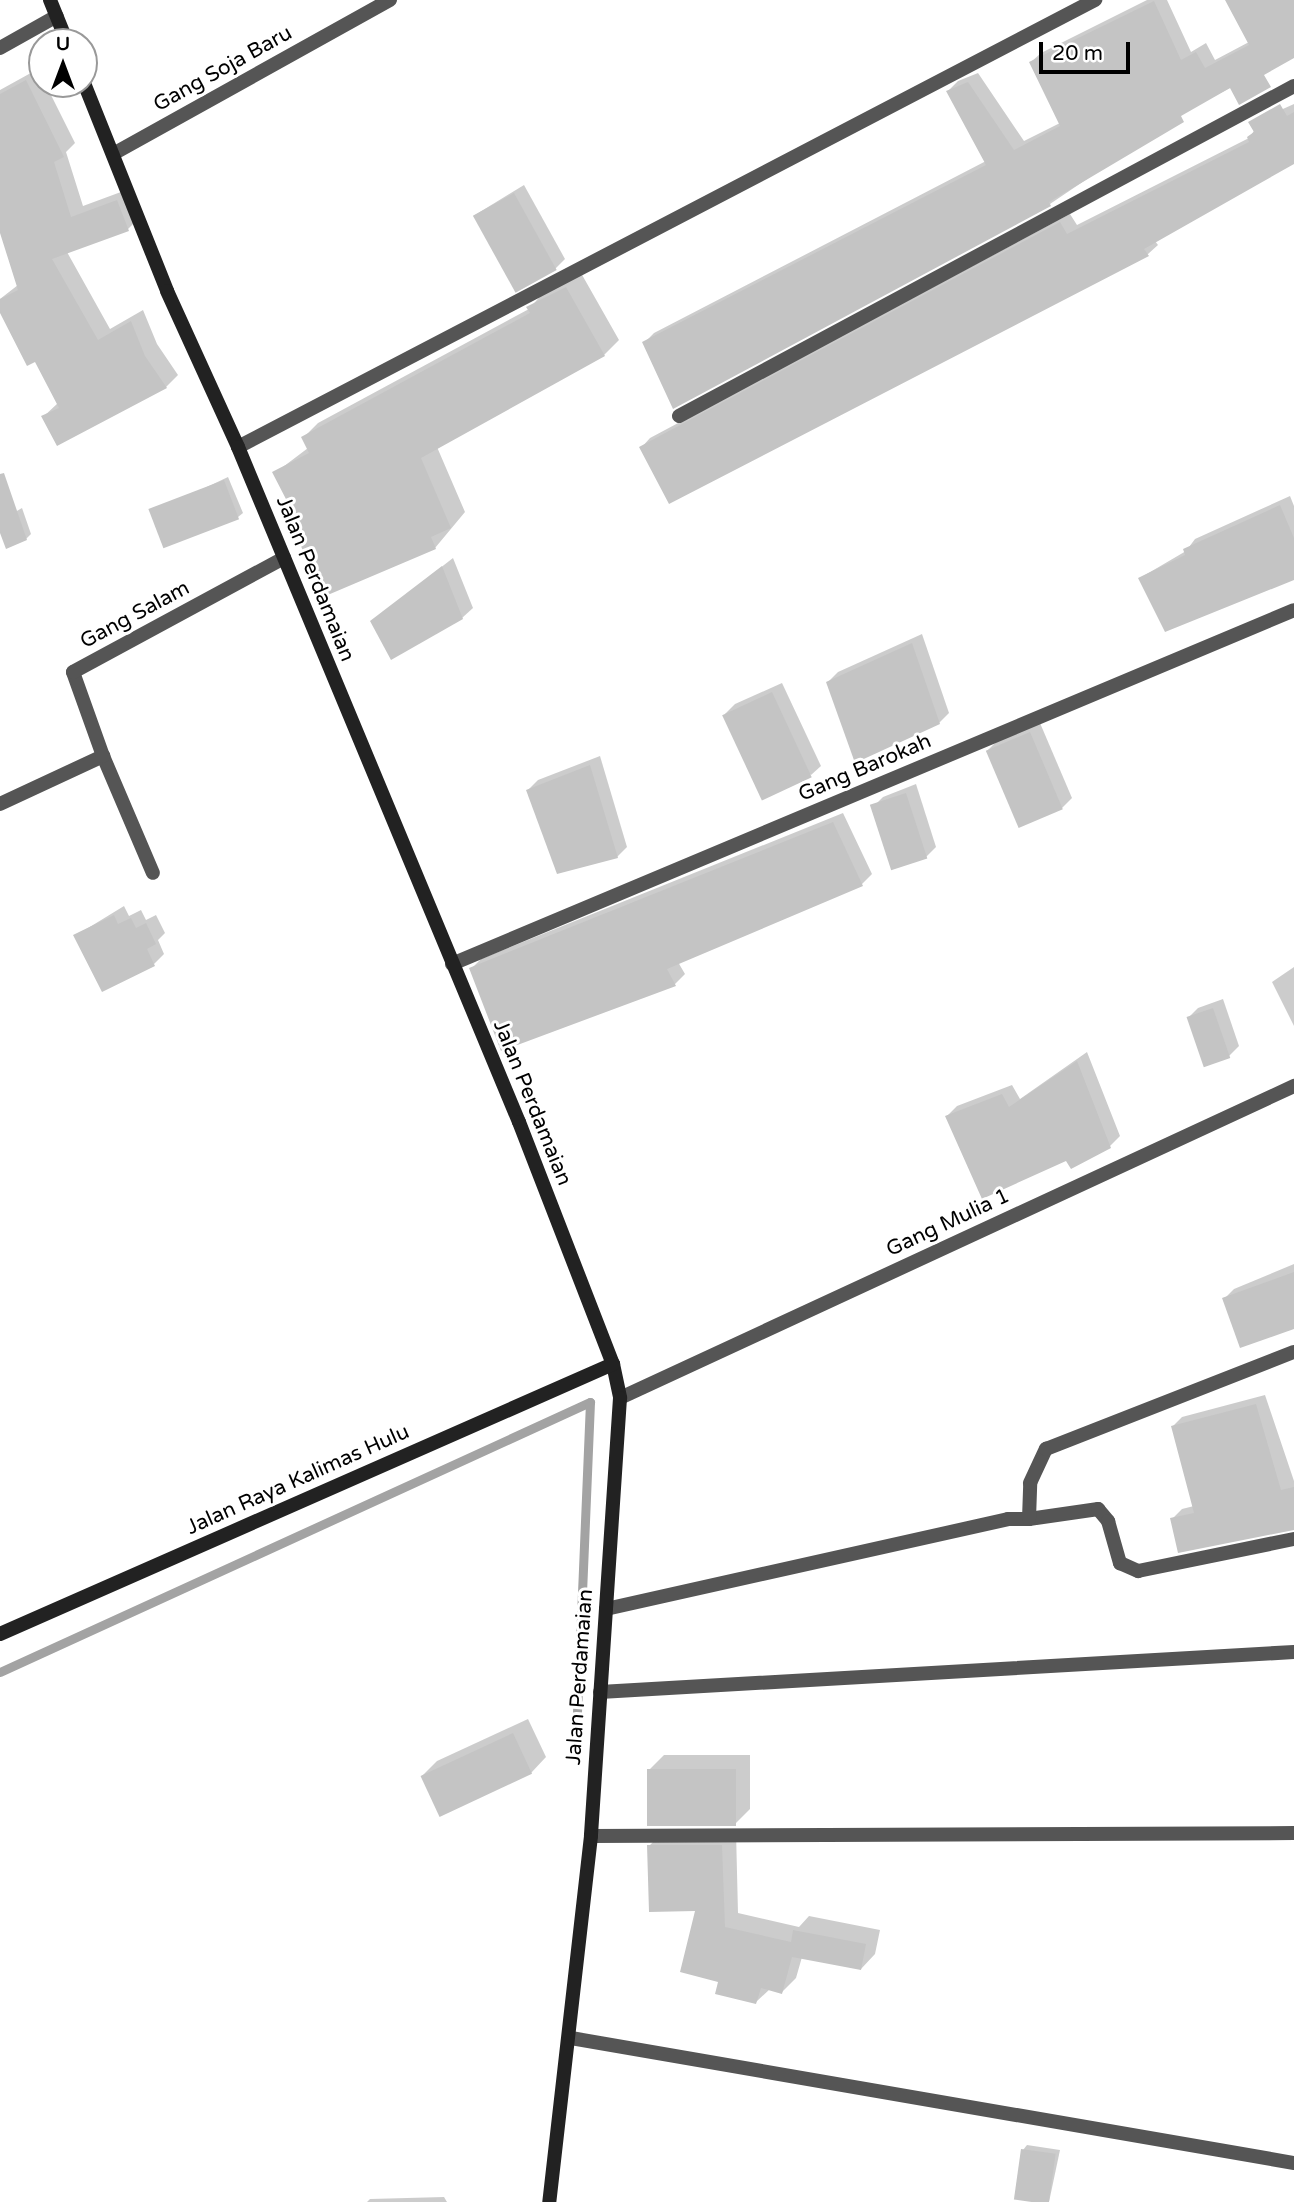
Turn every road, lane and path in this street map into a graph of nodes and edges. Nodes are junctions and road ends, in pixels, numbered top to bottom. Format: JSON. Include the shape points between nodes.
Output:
{"nodes":[{"id":1,"x":50,"y":0,"type":"edge"},
{"id":2,"x":390,"y":0,"type":"edge"},
{"id":3,"x":1095,"y":0,"type":"edge"},
{"id":4,"x":57,"y":16,"type":"junction"},
{"id":5,"x":62,"y":28,"type":"edge"},
{"id":6,"x":0,"y":48,"type":"edge"},
{"id":7,"x":1294,"y":86,"type":"edge"},
{"id":8,"x":90,"y":98,"type":"edge"},
{"id":9,"x":113,"y":154,"type":"junction"},
{"id":10,"x":679,"y":416,"type":"dead end"},
{"id":11,"x":238,"y":447,"type":"junction"},
{"id":12,"x":284,"y":558,"type":"junction"},
{"id":13,"x":1294,"y":610,"type":"edge"},
{"id":14,"x":103,"y":756,"type":"junction"},
{"id":15,"x":0,"y":804,"type":"edge"},
{"id":16,"x":153,"y":873,"type":"dead end"},
{"id":17,"x":452,"y":964,"type":"junction"},
{"id":18,"x":1294,"y":1086,"type":"edge"},
{"id":19,"x":1294,"y":1352,"type":"edge"},
{"id":20,"x":613,"y":1364,"type":"junction"},
{"id":21,"x":620,"y":1398,"type":"junction"},
{"id":22,"x":1029,"y":1519,"type":"junction"},
{"id":23,"x":1294,"y":1539,"type":"edge"},
{"id":24,"x":606,"y":1609,"type":"junction"},
{"id":25,"x":0,"y":1634,"type":"edge"},
{"id":26,"x":1294,"y":1652,"type":"edge"},
{"id":27,"x":600,"y":1692,"type":"junction"},
{"id":28,"x":1294,"y":1833,"type":"edge"},
{"id":29,"x":591,"y":1836,"type":"junction"},
{"id":30,"x":571,"y":2038,"type":"junction"},
{"id":31,"x":1294,"y":2163,"type":"edge"},
{"id":32,"x":549,"y":2202,"type":"edge"}],
"edges":[{"from":1,"to":4,"type":"street"},
{"from":2,"to":9,"type":"street","name":"Gang Soja Baru"},
{"from":3,"to":11,"type":"street"},
{"from":4,"to":5,"type":"street"},
{"from":4,"to":6,"type":"street"},
{"from":7,"to":10,"type":"street"},
{"from":8,"to":9,"type":"street","name":"Jalan Perdamaian"},
{"from":9,"to":11,"type":"street","name":"Jalan Perdamaian","via":[[167,291]]},
{"from":11,"to":12,"type":"street","name":"Jalan Perdamaian"},
{"from":12,"to":14,"type":"street","name":"Gang Salam","via":[[73,671]]},
{"from":12,"to":17,"type":"street","name":"Jalan Perdamaian"},
{"from":13,"to":17,"type":"street","name":"Gang Barokah"},
{"from":14,"to":15,"type":"street"},
{"from":14,"to":16,"type":"street"},
{"from":17,"to":20,"type":"street","name":"Jalan Perdamaian"},
{"from":18,"to":21,"type":"street","name":"Gang Mulia 1"},
{"from":19,"to":22,"type":"street","via":[[1046,1449],[1030,1483]]},
{"from":20,"to":21,"type":"street","name":"Jalan Perdamaian"},
{"from":20,"to":25,"type":"street","name":"Jalan Raya Kalimas Hulu"},
{"from":21,"to":24,"type":"street","name":"Jalan Perdamaian"},
{"from":22,"to":23,"type":"street","via":[[1098,1509],[1108,1521],[1120,1563],[1138,1571]]},
{"from":22,"to":24,"type":"street","via":[[1008,1519]]},
{"from":24,"to":27,"type":"street","name":"Jalan Perdamaian"},
{"from":26,"to":27,"type":"street"},
{"from":27,"to":29,"type":"street","name":"Jalan Perdamaian"},
{"from":28,"to":29,"type":"street"},
{"from":29,"to":30,"type":"street","name":"Jalan Perdamaian"},
{"from":30,"to":31,"type":"street"},
{"from":30,"to":32,"type":"street","name":"Jalan Perdamaian"}]}
